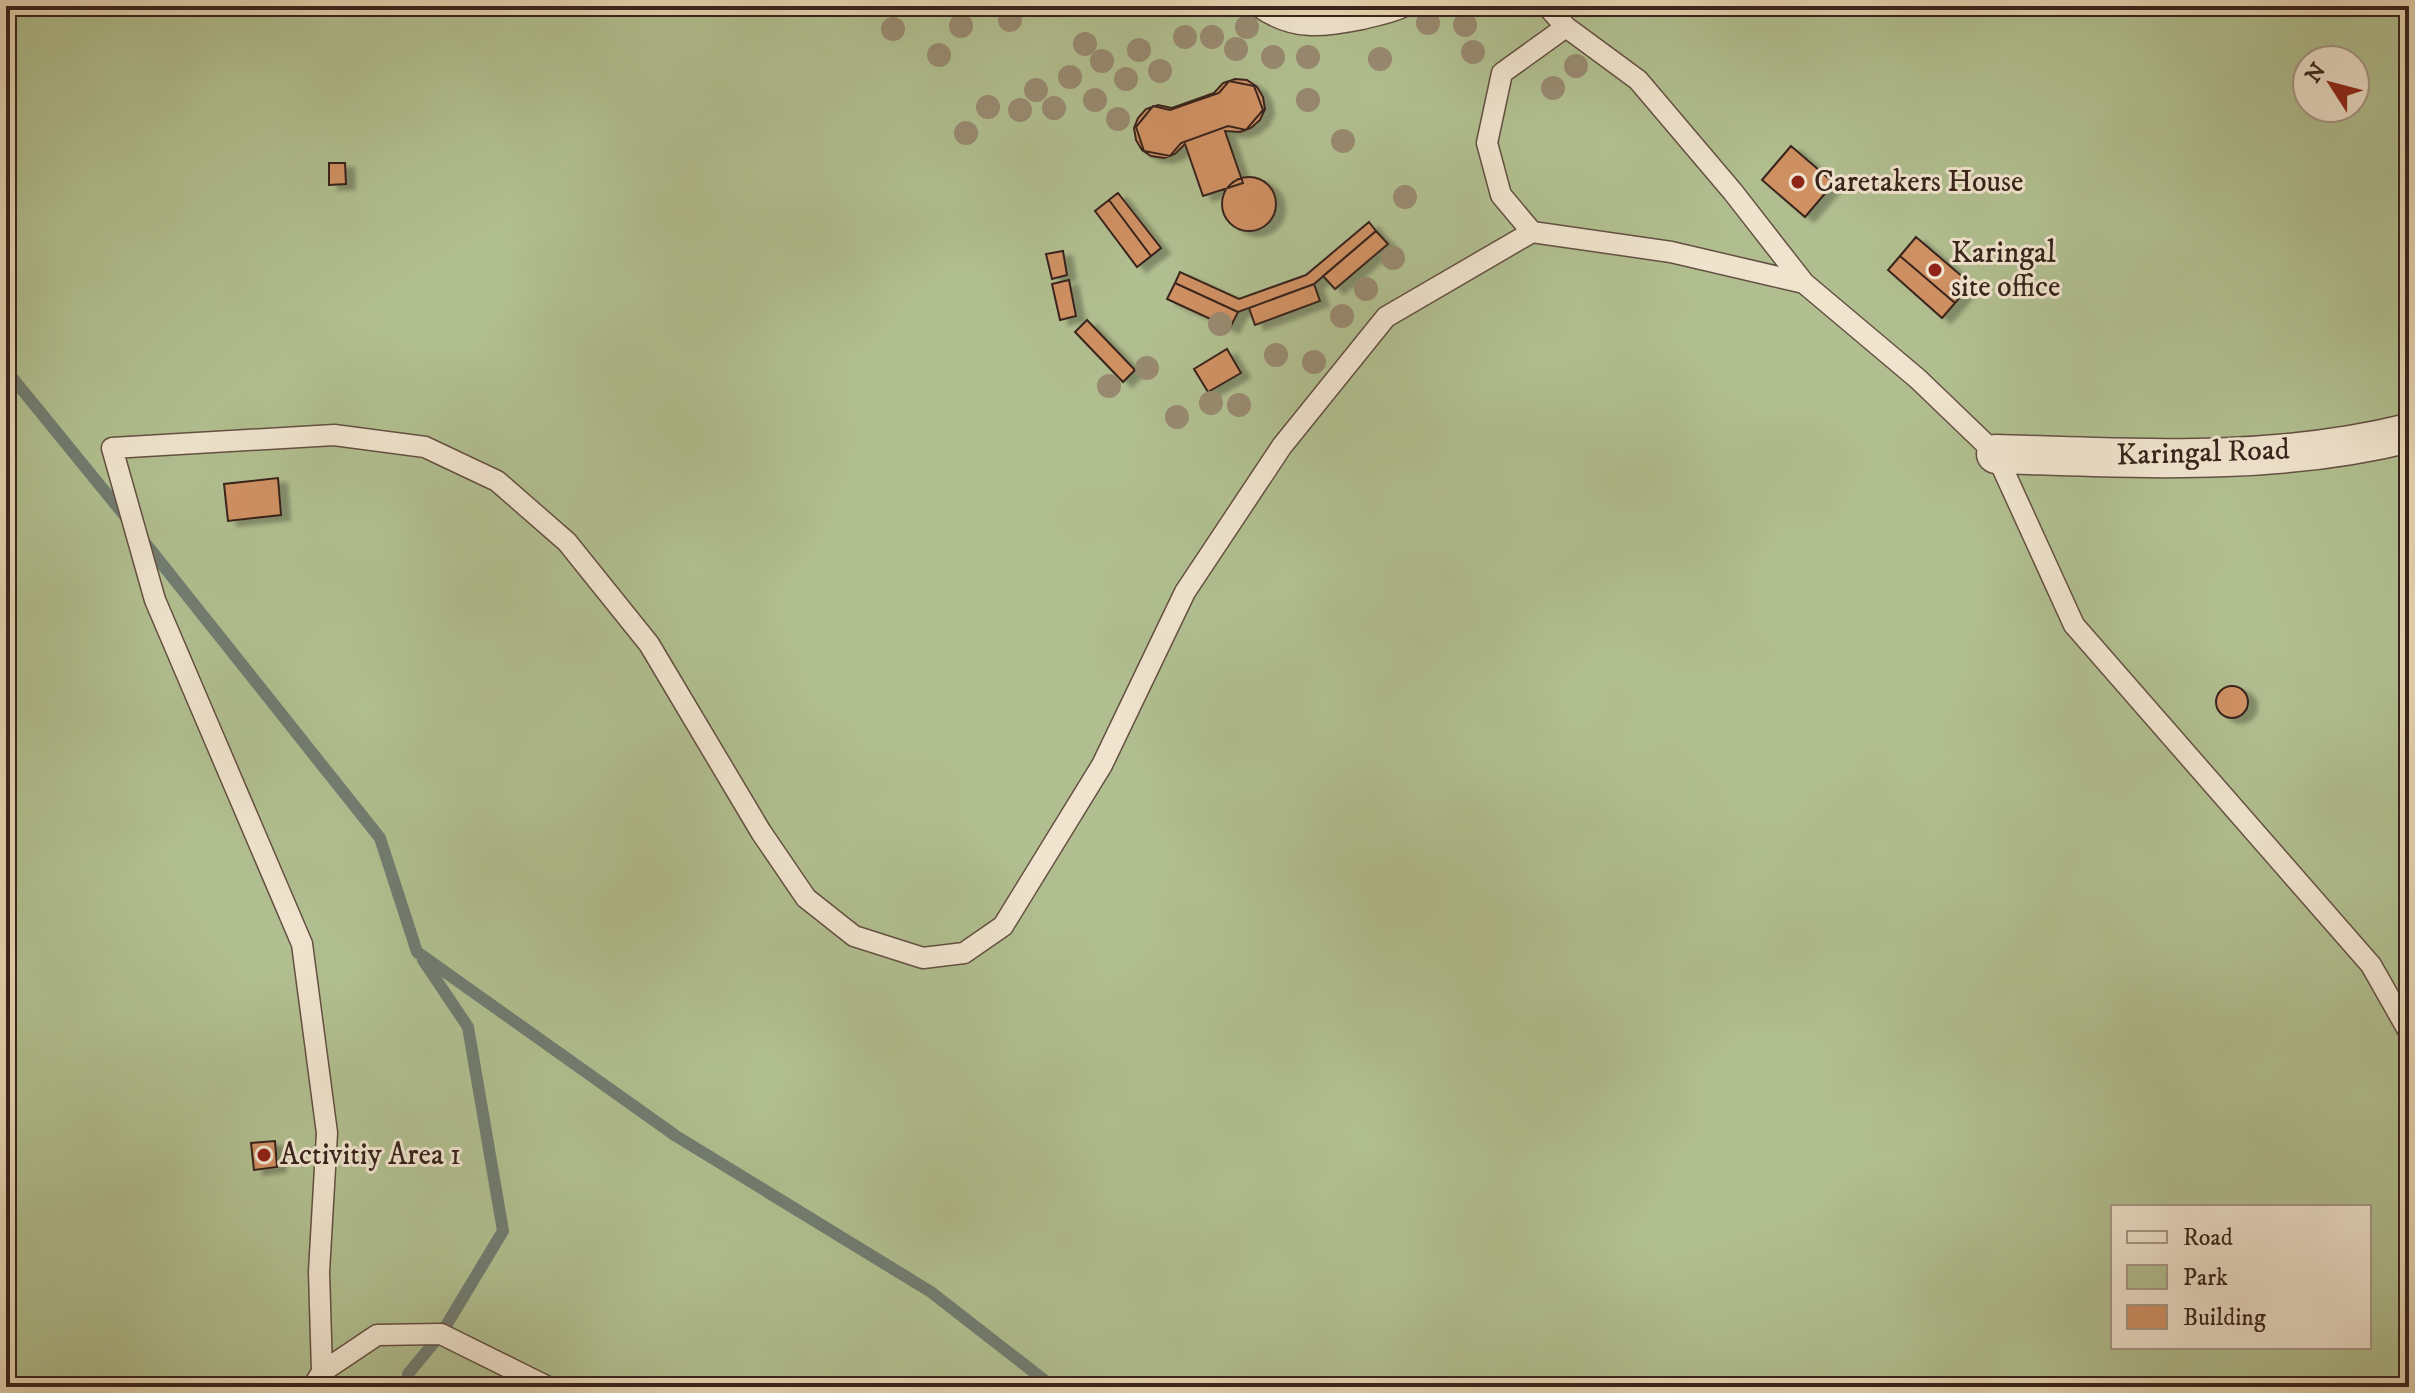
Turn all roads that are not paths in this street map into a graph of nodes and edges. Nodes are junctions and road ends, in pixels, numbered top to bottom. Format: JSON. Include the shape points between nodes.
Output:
{"nodes":[{"id":1,"x":1258,"y":6,"type":"edge"},
{"id":2,"x":1405,"y":6,"type":"edge"},
{"id":3,"x":1547,"y":6,"type":"edge"},
{"id":4,"x":1566,"y":27,"type":"junction"},
{"id":5,"x":1532,"y":232,"type":"junction"},
{"id":6,"x":1804,"y":283,"type":"junction"},
{"id":7,"x":2409,"y":433,"type":"edge"},
{"id":8,"x":1996,"y":454,"type":"junction"},
{"id":9,"x":2409,"y":1032,"type":"edge"},
{"id":10,"x":318,"y":1380,"type":"edge"},
{"id":11,"x":548,"y":1387,"type":"edge"}],
"edges":[{"from":1,"to":2,"type":"lane","via":[[1287,23],[1325,27]]},
{"from":3,"to":4,"type":"lane"},
{"from":4,"to":5,"type":"lane","via":[[1502,73],[1487,143],[1501,195]]},
{"from":4,"to":6,"type":"lane","via":[[1638,80]]},
{"from":5,"to":6,"type":"lane","via":[[1671,252]]},
{"from":5,"to":10,"type":"lane","via":[[1386,317],[1282,446],[1185,592],[1102,765],[1003,926],[964,953],[923,958],[854,936],[806,898],[649,644],[567,542],[497,481],[425,447],[334,435],[112,448],[155,600],[302,944],[327,1133]]},
{"from":6,"to":8,"type":"lane","via":[[1918,379]]},
{"from":7,"to":8,"type":"street","name":"Karingal Road","via":[[2368,443],[2199,459]]},
{"from":8,"to":9,"type":"lane","via":[[2074,625],[2371,965]]},
{"from":10,"to":11,"type":"lane","via":[[377,1335],[441,1334]]}]}
